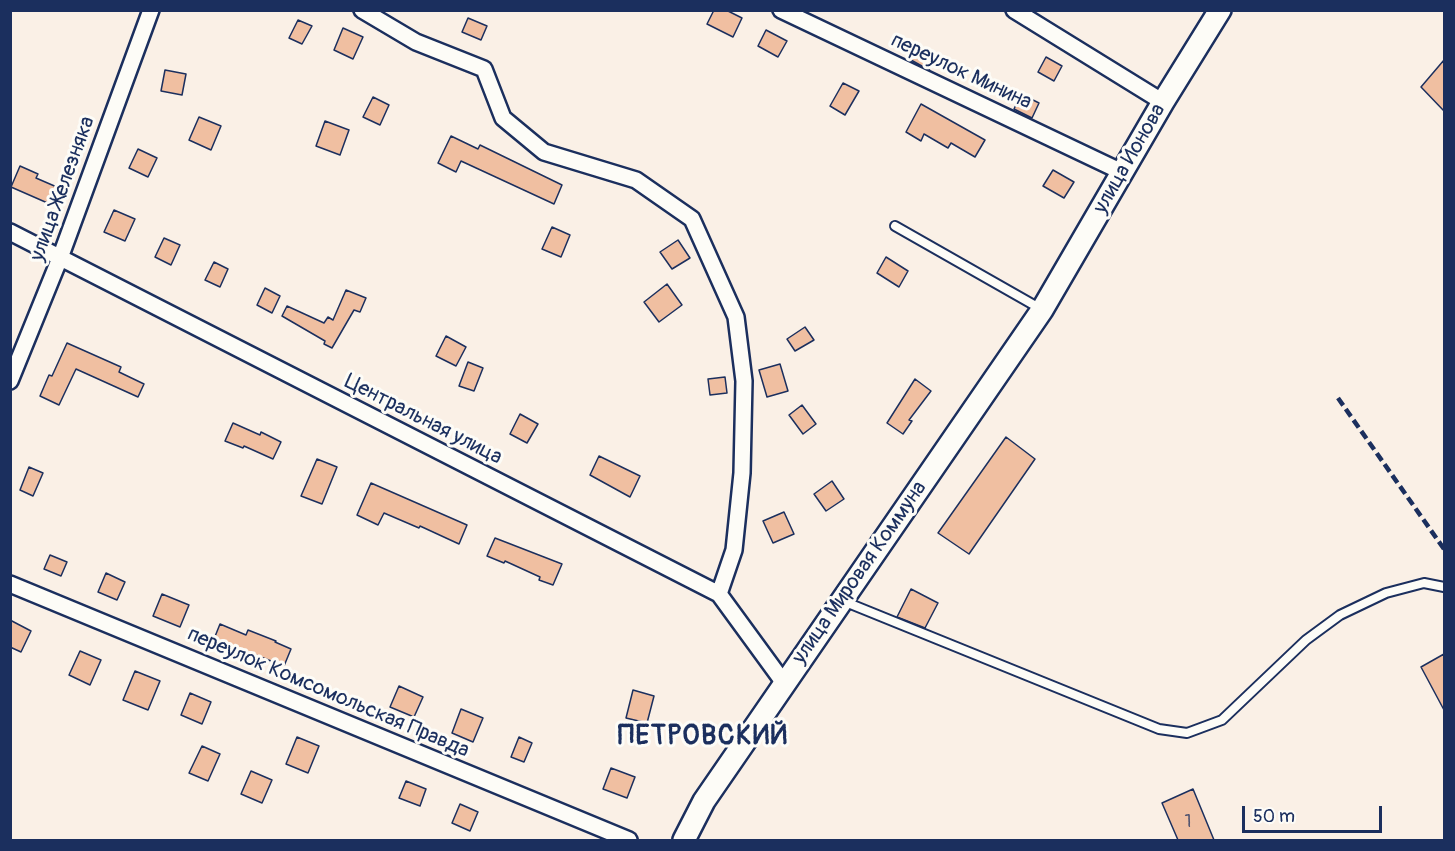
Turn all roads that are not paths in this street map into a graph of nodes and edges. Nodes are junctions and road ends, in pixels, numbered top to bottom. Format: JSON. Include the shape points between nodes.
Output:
{"nodes":[{"id":1,"x":151,"y":10,"type":"edge"},
{"id":2,"x":362,"y":10,"type":"edge"},
{"id":3,"x":781,"y":10,"type":"edge"},
{"id":4,"x":1014,"y":10,"type":"edge"},
{"id":5,"x":1220,"y":10,"type":"edge"},
{"id":6,"x":1163,"y":102,"type":"junction"},
{"id":7,"x":1122,"y":172,"type":"junction"},
{"id":8,"x":895,"y":226,"type":"dead end"},
{"id":9,"x":10,"y":232,"type":"edge"},
{"id":10,"x":60,"y":258,"type":"junction"},
{"id":11,"x":1042,"y":310,"type":"junction"},
{"id":12,"x":10,"y":381,"type":"edge"},
{"id":13,"x":10,"y":584,"type":"edge"},
{"id":14,"x":1444,"y":587,"type":"edge"},
{"id":15,"x":719,"y":594,"type":"junction"},
{"id":16,"x":842,"y":600,"type":"junction"},
{"id":17,"x":784,"y":683,"type":"junction"},
{"id":18,"x":629,"y":840,"type":"edge"},
{"id":19,"x":684,"y":840,"type":"edge"}],
"edges":[{"from":1,"to":10,"type":"street","name":"улица Железняка"},
{"from":2,"to":15,"type":"street","via":[[416,42],[484,69],[503,118],[544,152],[636,180],[692,219],[736,317],[744,381],[742,473],[734,550]]},
{"from":3,"to":7,"type":"street","name":"переулок Минина"},
{"from":4,"to":6,"type":"street"},
{"from":5,"to":6,"type":"main road","name":"улица Ионова"},
{"from":6,"to":7,"type":"main road","name":"улица Ионова"},
{"from":7,"to":11,"type":"main road","name":"улица Ионова"},
{"from":8,"to":11,"type":"lane"},
{"from":9,"to":10,"type":"street","name":"Центральная улица"},
{"from":10,"to":12,"type":"street","name":"улица Железняка"},
{"from":10,"to":15,"type":"street","name":"Центральная улица"},
{"from":11,"to":16,"type":"main road","name":"улица Мировая Коммуна"},
{"from":13,"to":18,"type":"street","name":"переулок Комсомольская Правда"},
{"from":14,"to":16,"type":"lane","via":[[1424,583],[1386,593],[1340,615],[1306,640],[1222,720],[1187,733],[1159,729]]},
{"from":15,"to":17,"type":"street","name":"Центральная улица"},
{"from":16,"to":17,"type":"main road","name":"улица Мировая Коммуна"},
{"from":17,"to":19,"type":"main road","name":"улица Мировая Коммуна","via":[[704,801]]}]}
